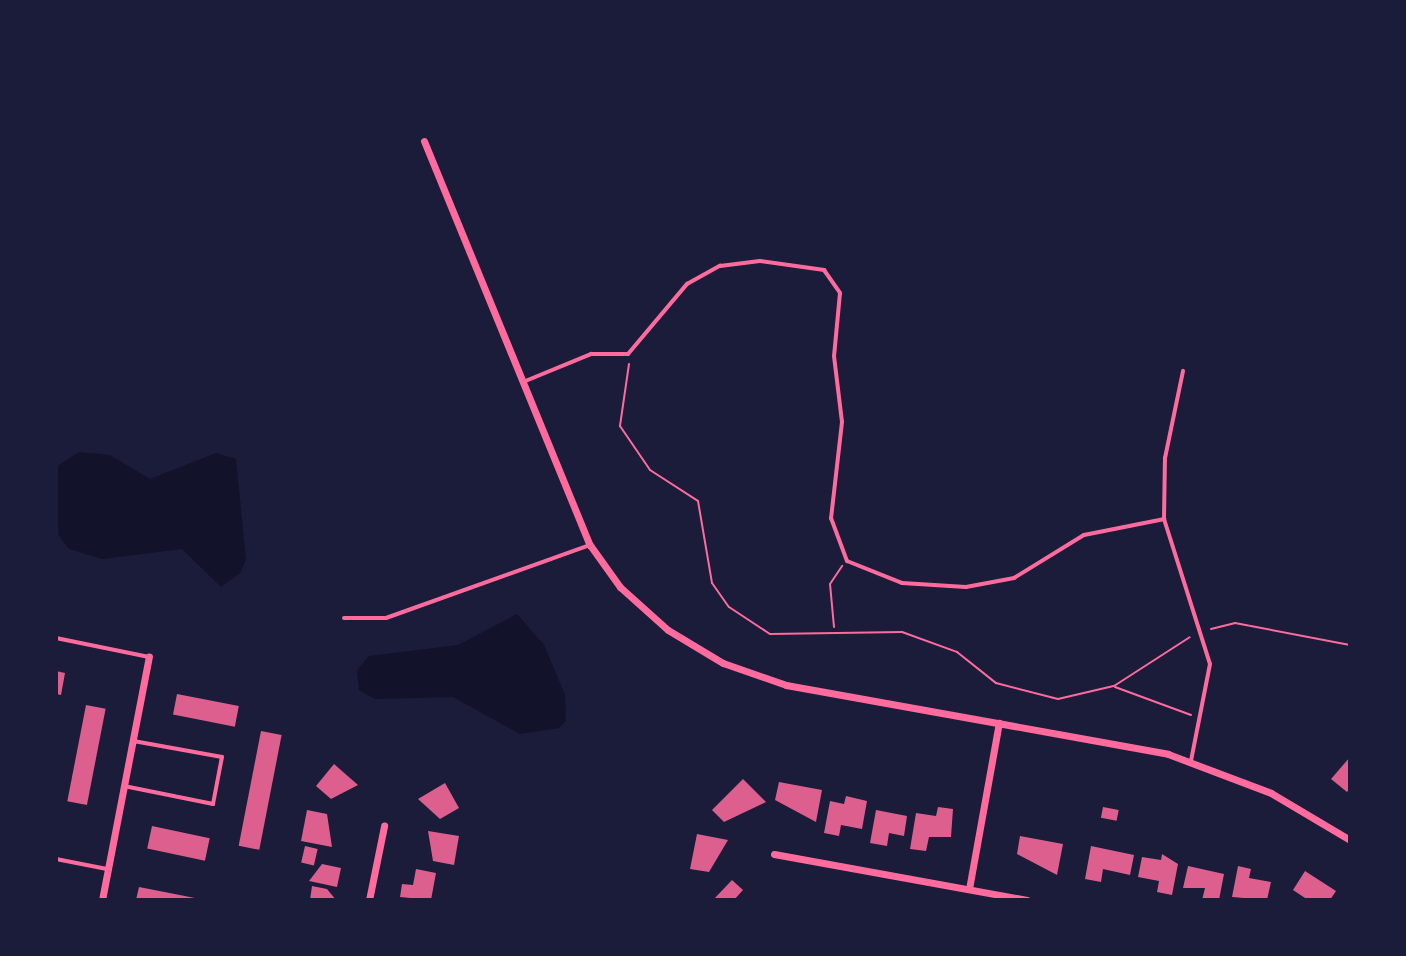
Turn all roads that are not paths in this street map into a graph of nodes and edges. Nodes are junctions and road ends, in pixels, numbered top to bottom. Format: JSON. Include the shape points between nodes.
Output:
{"nodes":[{"id":1,"x":424,"y":141,"type":"dead end"},
{"id":2,"x":1183,"y":371,"type":"dead end"},
{"id":3,"x":521,"y":383,"type":"junction"},
{"id":4,"x":1164,"y":519,"type":"junction"},
{"id":5,"x":590,"y":545,"type":"junction"},
{"id":6,"x":344,"y":618,"type":"dead end"},
{"id":7,"x":56,"y":638,"type":"edge"},
{"id":8,"x":149,"y":657,"type":"joint"},
{"id":9,"x":999,"y":723,"type":"junction"},
{"id":10,"x":133,"y":741,"type":"junction"},
{"id":11,"x":1191,"y":761,"type":"junction"},
{"id":12,"x":124,"y":786,"type":"junction"},
{"id":13,"x":384,"y":826,"type":"dead end"},
{"id":14,"x":1350,"y":840,"type":"edge"},
{"id":15,"x":774,"y":854,"type":"dead end"},
{"id":16,"x":56,"y":859,"type":"edge"},
{"id":17,"x":107,"y":869,"type":"junction"},
{"id":18,"x":969,"y":889,"type":"junction"},
{"id":19,"x":102,"y":900,"type":"edge"},
{"id":20,"x":369,"y":900,"type":"edge"},
{"id":21,"x":1027,"y":900,"type":"edge"}],
"edges":[{"from":1,"to":3,"type":"street"},
{"from":2,"to":4,"type":"lane","via":[[1165,458]]},
{"from":3,"to":4,"type":"lane","via":[[591,354],[628,354],[687,284],[720,266],[789,262],[832,276],[840,293],[834,356],[842,422],[831,518],[847,561],[902,583],[966,587],[1014,578],[1084,535]]},
{"from":3,"to":5,"type":"street"},
{"from":4,"to":11,"type":"lane","via":[[1202,633],[1210,681]]},
{"from":5,"to":6,"type":"lane","via":[[409,611]]},
{"from":5,"to":9,"type":"street","via":[[636,603],[723,663],[786,685]]},
{"from":7,"to":8,"type":"lane"},
{"from":8,"to":10,"type":"street"},
{"from":9,"to":11,"type":"street"},
{"from":9,"to":18,"type":"street"},
{"from":10,"to":12,"type":"street"},
{"from":10,"to":12,"type":"lane","via":[[222,757],[213,804]]},
{"from":11,"to":14,"type":"street","via":[[1271,793]]},
{"from":12,"to":17,"type":"street"},
{"from":13,"to":20,"type":"street"},
{"from":15,"to":18,"type":"street"},
{"from":16,"to":17,"type":"lane"},
{"from":17,"to":19,"type":"street"},
{"from":18,"to":21,"type":"street"}]}
